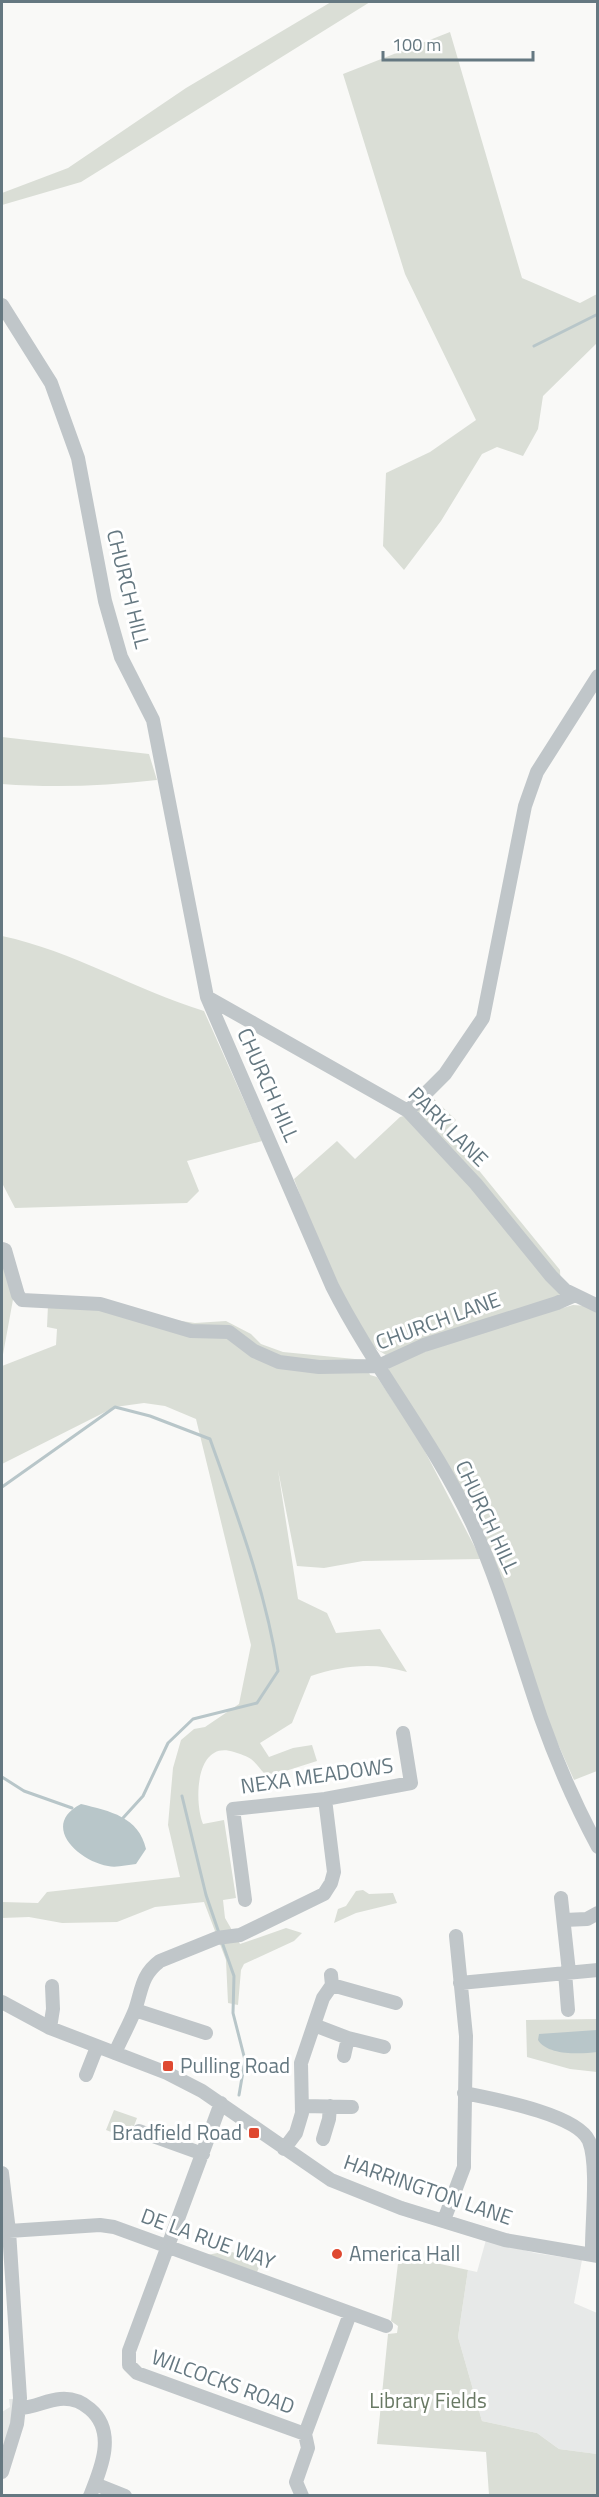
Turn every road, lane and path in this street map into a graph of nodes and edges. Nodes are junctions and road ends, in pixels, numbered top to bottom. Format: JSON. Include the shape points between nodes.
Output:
{"nodes":[{"id":1,"x":2,"y":305,"type":"edge"},
{"id":2,"x":597,"y":676,"type":"edge"},
{"id":3,"x":207,"y":997,"type":"junction"},
{"id":4,"x":408,"y":1111,"type":"junction"},
{"id":5,"x":2,"y":1249,"type":"edge"},
{"id":6,"x":575,"y":1295,"type":"junction"},
{"id":7,"x":597,"y":1306,"type":"edge"},
{"id":8,"x":378,"y":1366,"type":"junction"},
{"id":9,"x":403,"y":1733,"type":"dead end"},
{"id":10,"x":325,"y":1799,"type":"junction"},
{"id":11,"x":597,"y":1847,"type":"edge"},
{"id":12,"x":561,"y":1898,"type":"dead end"},
{"id":13,"x":245,"y":1900,"type":"dead end"},
{"id":14,"x":597,"y":1913,"type":"edge"},
{"id":15,"x":564,"y":1920,"type":"junction"},
{"id":16,"x":456,"y":1936,"type":"dead end"},
{"id":17,"x":597,"y":1970,"type":"edge"},
{"id":18,"x":567,"y":1972,"type":"junction"},
{"id":19,"x":460,"y":1983,"type":"junction"},
{"id":20,"x":52,"y":1986,"type":"dead end"},
{"id":21,"x":2,"y":2002,"type":"edge"},
{"id":22,"x":396,"y":2003,"type":"dead end"},
{"id":23,"x":135,"y":2010,"type":"junction"},
{"id":24,"x":568,"y":2010,"type":"dead end"},
{"id":25,"x":314,"y":2025,"type":"junction"},
{"id":26,"x":50,"y":2028,"type":"junction"},
{"id":27,"x":206,"y":2033,"type":"dead end"},
{"id":28,"x":348,"y":2038,"type":"junction"},
{"id":29,"x":97,"y":2047,"type":"junction"},
{"id":30,"x":384,"y":2047,"type":"dead end"},
{"id":31,"x":115,"y":2053,"type":"junction"},
{"id":32,"x":344,"y":2056,"type":"dead end"},
{"id":33,"x":86,"y":2076,"type":"dead end"},
{"id":34,"x":464,"y":2093,"type":"junction"},
{"id":35,"x":221,"y":2103,"type":"junction"},
{"id":36,"x":303,"y":2106,"type":"junction"},
{"id":37,"x":330,"y":2106,"type":"junction"},
{"id":38,"x":352,"y":2107,"type":"dead end"},
{"id":39,"x":139,"y":2131,"type":"dead end"},
{"id":40,"x":323,"y":2139,"type":"dead end"},
{"id":41,"x":284,"y":2149,"type":"junction"},
{"id":42,"x":203,"y":2154,"type":"junction"},
{"id":43,"x":2,"y":2173,"type":"edge"},
{"id":44,"x":444,"y":2220,"type":"junction"},
{"id":45,"x":9,"y":2230,"type":"junction"},
{"id":46,"x":168,"y":2246,"type":"junction"},
{"id":47,"x":595,"y":2256,"type":"edge"},
{"id":48,"x":350,"y":2314,"type":"junction"},
{"id":49,"x":386,"y":2326,"type":"dead end"},
{"id":50,"x":20,"y":2408,"type":"junction"},
{"id":51,"x":8,"y":2429,"type":"edge"},
{"id":52,"x":305,"y":2434,"type":"junction"},
{"id":53,"x":2,"y":2472,"type":"edge"},
{"id":54,"x":92,"y":2490,"type":"edge"},
{"id":55,"x":124,"y":2496,"type":"edge"},
{"id":56,"x":302,"y":2496,"type":"edge"}],
"edges":[{"from":1,"to":3,"type":"street","name":"CHURCH HILL","via":[[51,383],[78,458],[114,634],[121,657],[153,720]]},
{"from":2,"to":4,"type":"street","via":[[537,772],[525,806],[483,1018],[445,1074]]},
{"from":3,"to":4,"type":"street","name":"PARK LANE"},
{"from":3,"to":8,"type":"street","name":"CHURCH HILL","via":[[332,1286]]},
{"from":4,"to":6,"type":"street","name":"PARK LANE","via":[[476,1184],[551,1275]]},
{"from":5,"to":8,"type":"street","name":"CHURCH LANE","via":[[22,1300],[100,1305],[191,1331],[229,1332],[254,1351],[279,1362],[319,1367]]},
{"from":6,"to":7,"type":"street","name":"PARK LANE"},
{"from":6,"to":8,"type":"street","name":"CHURCH LANE","via":[[424,1345]]},
{"from":8,"to":11,"type":"street","name":"CHURCH HILL","via":[[437,1458],[472,1523],[549,1739]]},
{"from":9,"to":10,"type":"street","name":"NEXA MEADOWS","via":[[411,1783]]},
{"from":10,"to":13,"type":"street","name":"NEXA MEADOWS","via":[[233,1809]]},
{"from":10,"to":23,"type":"street","via":[[334,1872],[329,1889],[253,1930],[222,1937],[160,1961],[147,1972]]},
{"from":12,"to":15,"type":"street"},
{"from":14,"to":15,"type":"street","via":[[587,1919]]},
{"from":15,"to":18,"type":"street"},
{"from":16,"to":19,"type":"street"},
{"from":17,"to":18,"type":"street"},
{"from":18,"to":19,"type":"street"},
{"from":18,"to":24,"type":"street"},
{"from":19,"to":34,"type":"street","via":[[465,2036]]},
{"from":20,"to":26,"type":"street"},
{"from":21,"to":26,"type":"street","name":"HARRINGTON LANE"},
{"from":22,"to":25,"type":"street","via":[[332,1980]]},
{"from":23,"to":27,"type":"street"},
{"from":23,"to":31,"type":"street"},
{"from":25,"to":28,"type":"street"},
{"from":25,"to":36,"type":"street","via":[[300,2068]]},
{"from":26,"to":29,"type":"street","name":"HARRINGTON LANE"},
{"from":28,"to":30,"type":"street"},
{"from":28,"to":32,"type":"street"},
{"from":29,"to":31,"type":"street","name":"HARRINGTON LANE"},
{"from":29,"to":33,"type":"street"},
{"from":31,"to":35,"type":"street","name":"HARRINGTON LANE","via":[[167,2073]]},
{"from":34,"to":44,"type":"street","via":[[464,2168]]},
{"from":34,"to":47,"type":"street","via":[[558,2118],[585,2134],[592,2154]]},
{"from":35,"to":41,"type":"street","name":"HARRINGTON LANE"},
{"from":35,"to":42,"type":"street"},
{"from":36,"to":37,"type":"street"},
{"from":36,"to":41,"type":"street","via":[[296,2133]]},
{"from":37,"to":38,"type":"street"},
{"from":37,"to":40,"type":"street"},
{"from":39,"to":42,"type":"street"},
{"from":41,"to":44,"type":"street","name":"HARRINGTON LANE","via":[[331,2180],[401,2208]]},
{"from":42,"to":46,"type":"street"},
{"from":43,"to":45,"type":"street"},
{"from":44,"to":47,"type":"street","name":"HARRINGTON LANE","via":[[505,2240]]},
{"from":45,"to":46,"type":"street","name":"DE LA RUE WAY","via":[[104,2226]]},
{"from":45,"to":50,"type":"street"},
{"from":46,"to":48,"type":"street","name":"DE LA RUE WAY"},
{"from":46,"to":52,"type":"street","name":"WILCOCKS ROAD","via":[[129,2351],[129,2365],[137,2373]]},
{"from":48,"to":49,"type":"street","name":"DE LA RUE WAY"},
{"from":48,"to":52,"type":"street"},
{"from":50,"to":51,"type":"street"},
{"from":50,"to":54,"type":"street","via":[[66,2399],[85,2405],[97,2415],[105,2445]]},
{"from":51,"to":53,"type":"street"},
{"from":52,"to":56,"type":"street","via":[[308,2448],[296,2482]]},
{"from":54,"to":55,"type":"street"}]}
